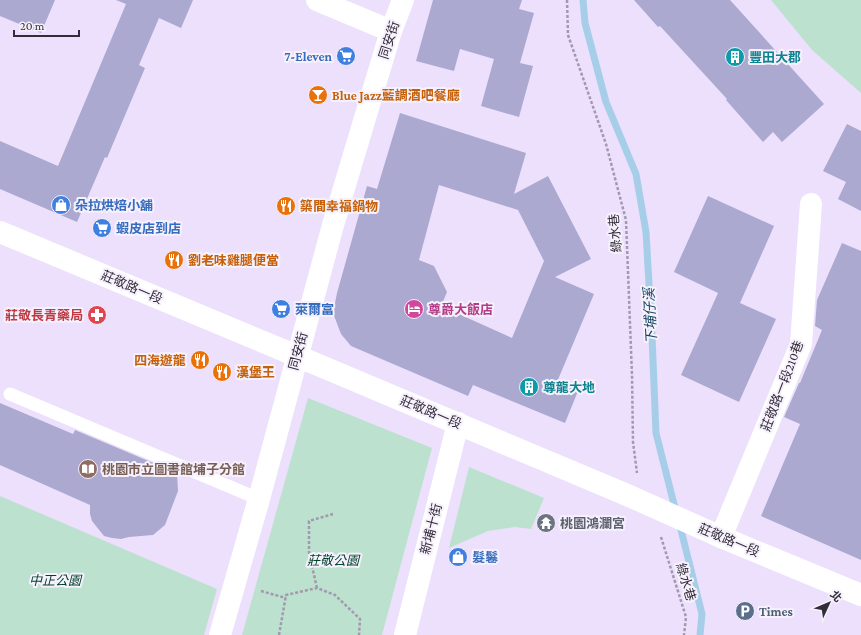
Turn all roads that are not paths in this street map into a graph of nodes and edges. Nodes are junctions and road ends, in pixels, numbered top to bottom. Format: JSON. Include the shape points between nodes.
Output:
{"nodes":[{"id":1,"x":317,"y":0,"type":"edge"},
{"id":2,"x":403,"y":0,"type":"edge"},
{"id":3,"x":390,"y":31,"type":"junction"},
{"id":4,"x":810,"y":204,"type":"dead end"},
{"id":5,"x":0,"y":232,"type":"edge"},
{"id":6,"x":297,"y":356,"type":"junction"},
{"id":7,"x":10,"y":394,"type":"dead end"},
{"id":8,"x":458,"y":423,"type":"junction"},
{"id":9,"x":259,"y":499,"type":"junction"},
{"id":10,"x":713,"y":533,"type":"junction"},
{"id":11,"x":861,"y":595,"type":"edge"},
{"id":12,"x":220,"y":635,"type":"edge"},
{"id":13,"x":405,"y":635,"type":"edge"}],
"edges":[{"from":1,"to":3,"type":"street"},
{"from":2,"to":3,"type":"street","name":"同安街"},
{"from":3,"to":6,"type":"street","name":"同安街"},
{"from":4,"to":10,"type":"street","name":"莊敬路一段210巷","via":[[801,344]]},
{"from":5,"to":6,"type":"street","name":"莊敬路一段"},
{"from":6,"to":8,"type":"street","name":"莊敬路一段"},
{"from":6,"to":9,"type":"street","name":"同安街"},
{"from":7,"to":9,"type":"lane"},
{"from":8,"to":10,"type":"street","name":"莊敬路一段"},
{"from":8,"to":13,"type":"street","name":"新埔十街"},
{"from":9,"to":12,"type":"street","name":"同安街"},
{"from":10,"to":11,"type":"street","name":"莊敬路一段"}]}
